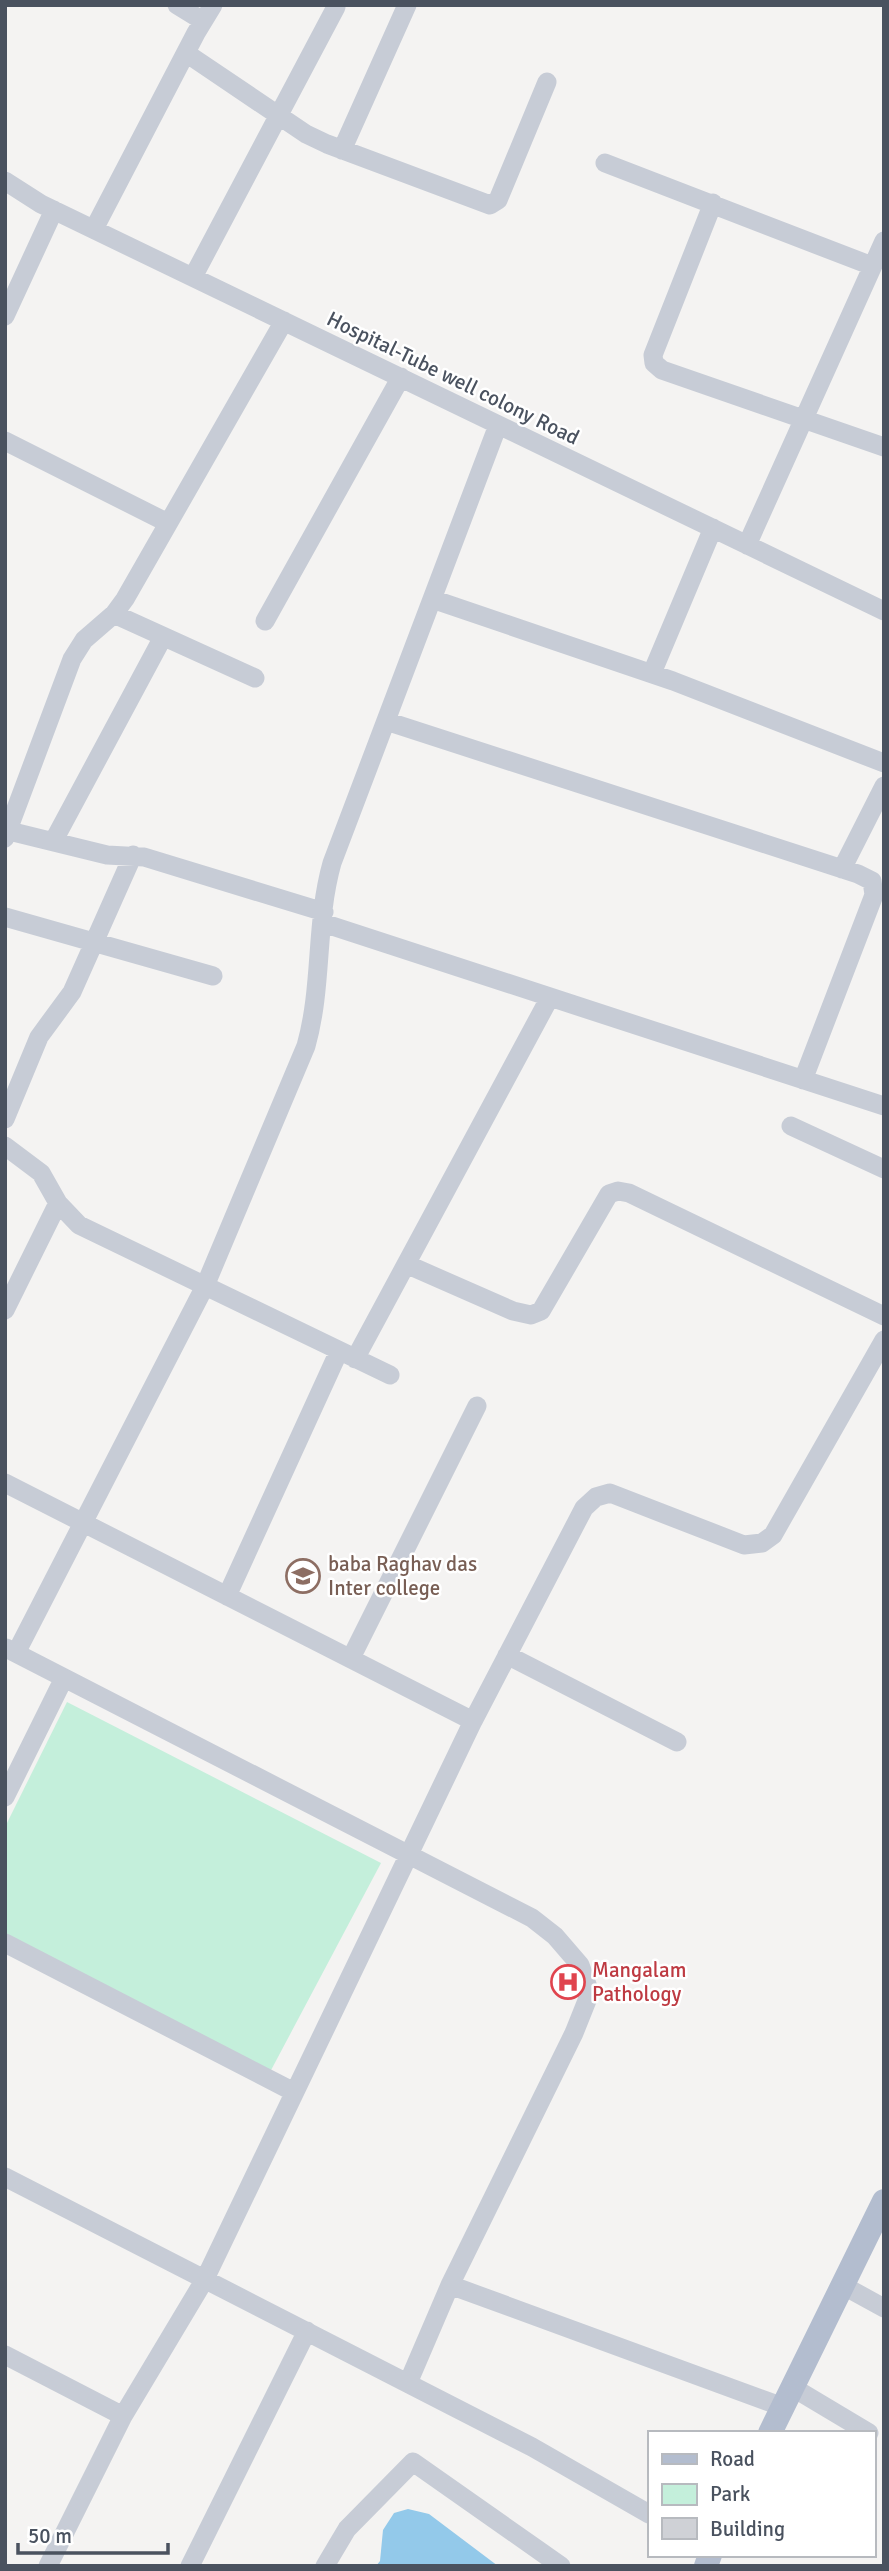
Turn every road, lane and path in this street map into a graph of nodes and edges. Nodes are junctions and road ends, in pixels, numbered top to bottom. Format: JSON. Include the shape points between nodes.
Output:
{"nodes":[{"id":1,"x":177,"y":5,"type":"edge"},
{"id":2,"x":407,"y":5,"type":"edge"},
{"id":3,"x":336,"y":7,"type":"dead end"},
{"id":4,"x":208,"y":13,"type":"edge"},
{"id":5,"x":186,"y":52,"type":"junction"},
{"id":6,"x":547,"y":82,"type":"dead end"},
{"id":7,"x":278,"y":115,"type":"junction"},
{"id":8,"x":342,"y":150,"type":"junction"},
{"id":9,"x":605,"y":163,"type":"dead end"},
{"id":10,"x":5,"y":181,"type":"edge"},
{"id":11,"x":713,"y":203,"type":"junction"},
{"id":12,"x":54,"y":209,"type":"junction"},
{"id":13,"x":94,"y":229,"type":"junction"},
{"id":14,"x":884,"y":241,"type":"edge"},
{"id":15,"x":872,"y":266,"type":"junction"},
{"id":16,"x":193,"y":277,"type":"junction"},
{"id":17,"x":5,"y":316,"type":"edge"},
{"id":18,"x":284,"y":321,"type":"junction"},
{"id":19,"x":401,"y":377,"type":"junction"},
{"id":20,"x":804,"y":418,"type":"junction"},
{"id":21,"x":498,"y":425,"type":"junction"},
{"id":22,"x":5,"y":441,"type":"edge"},
{"id":23,"x":884,"y":447,"type":"edge"},
{"id":24,"x":168,"y":523,"type":"junction"},
{"id":25,"x":713,"y":528,"type":"junction"},
{"id":26,"x":747,"y":545,"type":"junction"},
{"id":27,"x":432,"y":599,"type":"junction"},
{"id":28,"x":884,"y":611,"type":"edge"},
{"id":29,"x":114,"y":614,"type":"junction"},
{"id":30,"x":265,"y":621,"type":"dead end"},
{"id":31,"x":163,"y":636,"type":"junction"},
{"id":32,"x":652,"y":673,"type":"junction"},
{"id":33,"x":255,"y":678,"type":"dead end"},
{"id":34,"x":386,"y":721,"type":"junction"},
{"id":35,"x":884,"y":763,"type":"edge"},
{"id":36,"x":884,"y":786,"type":"edge"},
{"id":37,"x":6,"y":833,"type":"edge"},
{"id":38,"x":53,"y":842,"type":"junction"},
{"id":39,"x":133,"y":855,"type":"junction"},
{"id":40,"x":842,"y":869,"type":"junction"},
{"id":41,"x":5,"y":917,"type":"edge"},
{"id":42,"x":324,"y":917,"type":"junction"},
{"id":43,"x":96,"y":943,"type":"junction"},
{"id":44,"x":213,"y":976,"type":"dead end"},
{"id":45,"x":550,"y":997,"type":"junction"},
{"id":46,"x":803,"y":1080,"type":"junction"},
{"id":47,"x":884,"y":1107,"type":"edge"},
{"id":48,"x":5,"y":1119,"type":"edge"},
{"id":49,"x":791,"y":1126,"type":"dead end"},
{"id":50,"x":5,"y":1146,"type":"edge"},
{"id":51,"x":884,"y":1169,"type":"edge"},
{"id":52,"x":58,"y":1203,"type":"junction"},
{"id":53,"x":406,"y":1264,"type":"junction"},
{"id":54,"x":205,"y":1286,"type":"junction"},
{"id":55,"x":5,"y":1310,"type":"edge"},
{"id":56,"x":884,"y":1315,"type":"edge"},
{"id":57,"x":884,"y":1340,"type":"edge"},
{"id":58,"x":347,"y":1355,"type":"junction"},
{"id":59,"x":390,"y":1375,"type":"dead end"},
{"id":60,"x":477,"y":1406,"type":"dead end"},
{"id":61,"x":5,"y":1483,"type":"edge"},
{"id":62,"x":83,"y":1523,"type":"junction"},
{"id":63,"x":227,"y":1596,"type":"junction"},
{"id":64,"x":10,"y":1651,"type":"edge"},
{"id":65,"x":507,"y":1655,"type":"junction"},
{"id":66,"x":351,"y":1658,"type":"junction"},
{"id":67,"x":64,"y":1678,"type":"junction"},
{"id":68,"x":472,"y":1721,"type":"junction"},
{"id":69,"x":677,"y":1742,"type":"dead end"},
{"id":70,"x":5,"y":1797,"type":"edge"},
{"id":71,"x":407,"y":1856,"type":"junction"},
{"id":72,"x":5,"y":1943,"type":"edge"},
{"id":73,"x":294,"y":2092,"type":"junction"},
{"id":74,"x":5,"y":2177,"type":"edge"},
{"id":75,"x":884,"y":2201,"type":"edge"},
{"id":76,"x":205,"y":2279,"type":"junction"},
{"id":77,"x":842,"y":2285,"type":"junction"},
{"id":78,"x":450,"y":2286,"type":"junction"},
{"id":79,"x":884,"y":2308,"type":"edge"},
{"id":80,"x":307,"y":2331,"type":"junction"},
{"id":81,"x":5,"y":2355,"type":"edge"},
{"id":82,"x":408,"y":2382,"type":"junction"},
{"id":83,"x":788,"y":2397,"type":"junction"},
{"id":84,"x":123,"y":2416,"type":"junction"},
{"id":85,"x":771,"y":2431,"type":"edge"},
{"id":86,"x":864,"y":2431,"type":"edge"},
{"id":87,"x":648,"y":2513,"type":"edge"},
{"id":88,"x":48,"y":2566,"type":"edge"},
{"id":89,"x":190,"y":2566,"type":"edge"},
{"id":90,"x":325,"y":2566,"type":"edge"},
{"id":91,"x":561,"y":2566,"type":"edge"}],
"edges":[{"from":1,"to":4,"type":"street"},
{"from":2,"to":8,"type":"street"},
{"from":3,"to":7,"type":"street"},
{"from":4,"to":5,"type":"street"},
{"from":5,"to":7,"type":"street"},
{"from":5,"to":13,"type":"street"},
{"from":6,"to":8,"type":"street","via":[[498,200],[489,205]]},
{"from":7,"to":8,"type":"street"},
{"from":7,"to":16,"type":"street"},
{"from":9,"to":11,"type":"street"},
{"from":10,"to":12,"type":"street","name":"Hospital-Tube well colony Road"},
{"from":11,"to":15,"type":"street"},
{"from":11,"to":20,"type":"street","via":[[653,355],[654,363],[662,370]]},
{"from":12,"to":13,"type":"street","name":"Hospital-Tube well colony Road"},
{"from":12,"to":17,"type":"street"},
{"from":13,"to":16,"type":"street","name":"Hospital-Tube well colony Road"},
{"from":14,"to":15,"type":"street"},
{"from":15,"to":20,"type":"street"},
{"from":16,"to":18,"type":"street","name":"Hospital-Tube well colony Road"},
{"from":18,"to":19,"type":"street","name":"Hospital-Tube well colony Road"},
{"from":18,"to":24,"type":"street"},
{"from":19,"to":21,"type":"street","name":"Hospital-Tube well colony Road"},
{"from":19,"to":30,"type":"street"},
{"from":20,"to":23,"type":"street"},
{"from":20,"to":26,"type":"street"},
{"from":21,"to":25,"type":"street","name":"Hospital-Tube well colony Road"},
{"from":21,"to":27,"type":"street"},
{"from":22,"to":24,"type":"street"},
{"from":24,"to":29,"type":"street"},
{"from":25,"to":26,"type":"street","name":"Hospital-Tube well colony Road"},
{"from":25,"to":32,"type":"street"},
{"from":26,"to":28,"type":"street","name":"Hospital-Tube well colony Road"},
{"from":27,"to":32,"type":"street"},
{"from":27,"to":34,"type":"street"},
{"from":29,"to":31,"type":"street"},
{"from":29,"to":37,"type":"street","via":[[84,640],[72,659]]},
{"from":31,"to":33,"type":"street"},
{"from":31,"to":38,"type":"street"},
{"from":32,"to":35,"type":"street"},
{"from":34,"to":40,"type":"street"},
{"from":34,"to":42,"type":"street","via":[[332,863]]},
{"from":36,"to":40,"type":"street"},
{"from":37,"to":38,"type":"street"},
{"from":38,"to":39,"type":"street","via":[[107,855]]},
{"from":39,"to":42,"type":"street"},
{"from":39,"to":43,"type":"street"},
{"from":40,"to":46,"type":"street","via":[[872,881],[874,895]]},
{"from":41,"to":43,"type":"street"},
{"from":42,"to":45,"type":"street"},
{"from":42,"to":54,"type":"street","via":[[306,1046]]},
{"from":43,"to":44,"type":"street"},
{"from":43,"to":48,"type":"street","via":[[72,992],[39,1037]]},
{"from":45,"to":46,"type":"street"},
{"from":45,"to":53,"type":"street"},
{"from":46,"to":47,"type":"street"},
{"from":49,"to":51,"type":"street"},
{"from":50,"to":52,"type":"street","via":[[41,1173]]},
{"from":52,"to":54,"type":"street","via":[[79,1225]]},
{"from":52,"to":55,"type":"street"},
{"from":53,"to":56,"type":"street","via":[[531,1315],[541,1311],[609,1194],[618,1191]]},
{"from":53,"to":58,"type":"street"},
{"from":54,"to":58,"type":"street"},
{"from":54,"to":62,"type":"street"},
{"from":57,"to":65,"type":"street","via":[[773,1535],[762,1543],[744,1545],[610,1493],[596,1497],[584,1508]]},
{"from":58,"to":59,"type":"street"},
{"from":58,"to":63,"type":"street"},
{"from":60,"to":66,"type":"street"},
{"from":61,"to":62,"type":"street"},
{"from":62,"to":63,"type":"street"},
{"from":62,"to":64,"type":"street"},
{"from":63,"to":66,"type":"street"},
{"from":64,"to":67,"type":"street"},
{"from":65,"to":68,"type":"street"},
{"from":65,"to":69,"type":"street"},
{"from":66,"to":68,"type":"street"},
{"from":67,"to":70,"type":"street"},
{"from":67,"to":71,"type":"street"},
{"from":68,"to":71,"type":"street"},
{"from":71,"to":73,"type":"street"},
{"from":71,"to":78,"type":"street","via":[[532,1917],[580,1965],[590,1993]]},
{"from":72,"to":73,"type":"street"},
{"from":73,"to":76,"type":"street"},
{"from":74,"to":76,"type":"street"},
{"from":75,"to":77,"type":"main road"},
{"from":76,"to":80,"type":"street"},
{"from":76,"to":84,"type":"street"},
{"from":77,"to":79,"type":"street"},
{"from":77,"to":83,"type":"main road"},
{"from":78,"to":82,"type":"street"},
{"from":78,"to":83,"type":"street"},
{"from":80,"to":82,"type":"street"},
{"from":80,"to":89,"type":"street"},
{"from":81,"to":84,"type":"street"},
{"from":82,"to":87,"type":"street"},
{"from":83,"to":85,"type":"main road"},
{"from":83,"to":86,"type":"street"},
{"from":84,"to":88,"type":"street"},
{"from":90,"to":91,"type":"street","via":[[347,2529],[413,2462]]}]}
